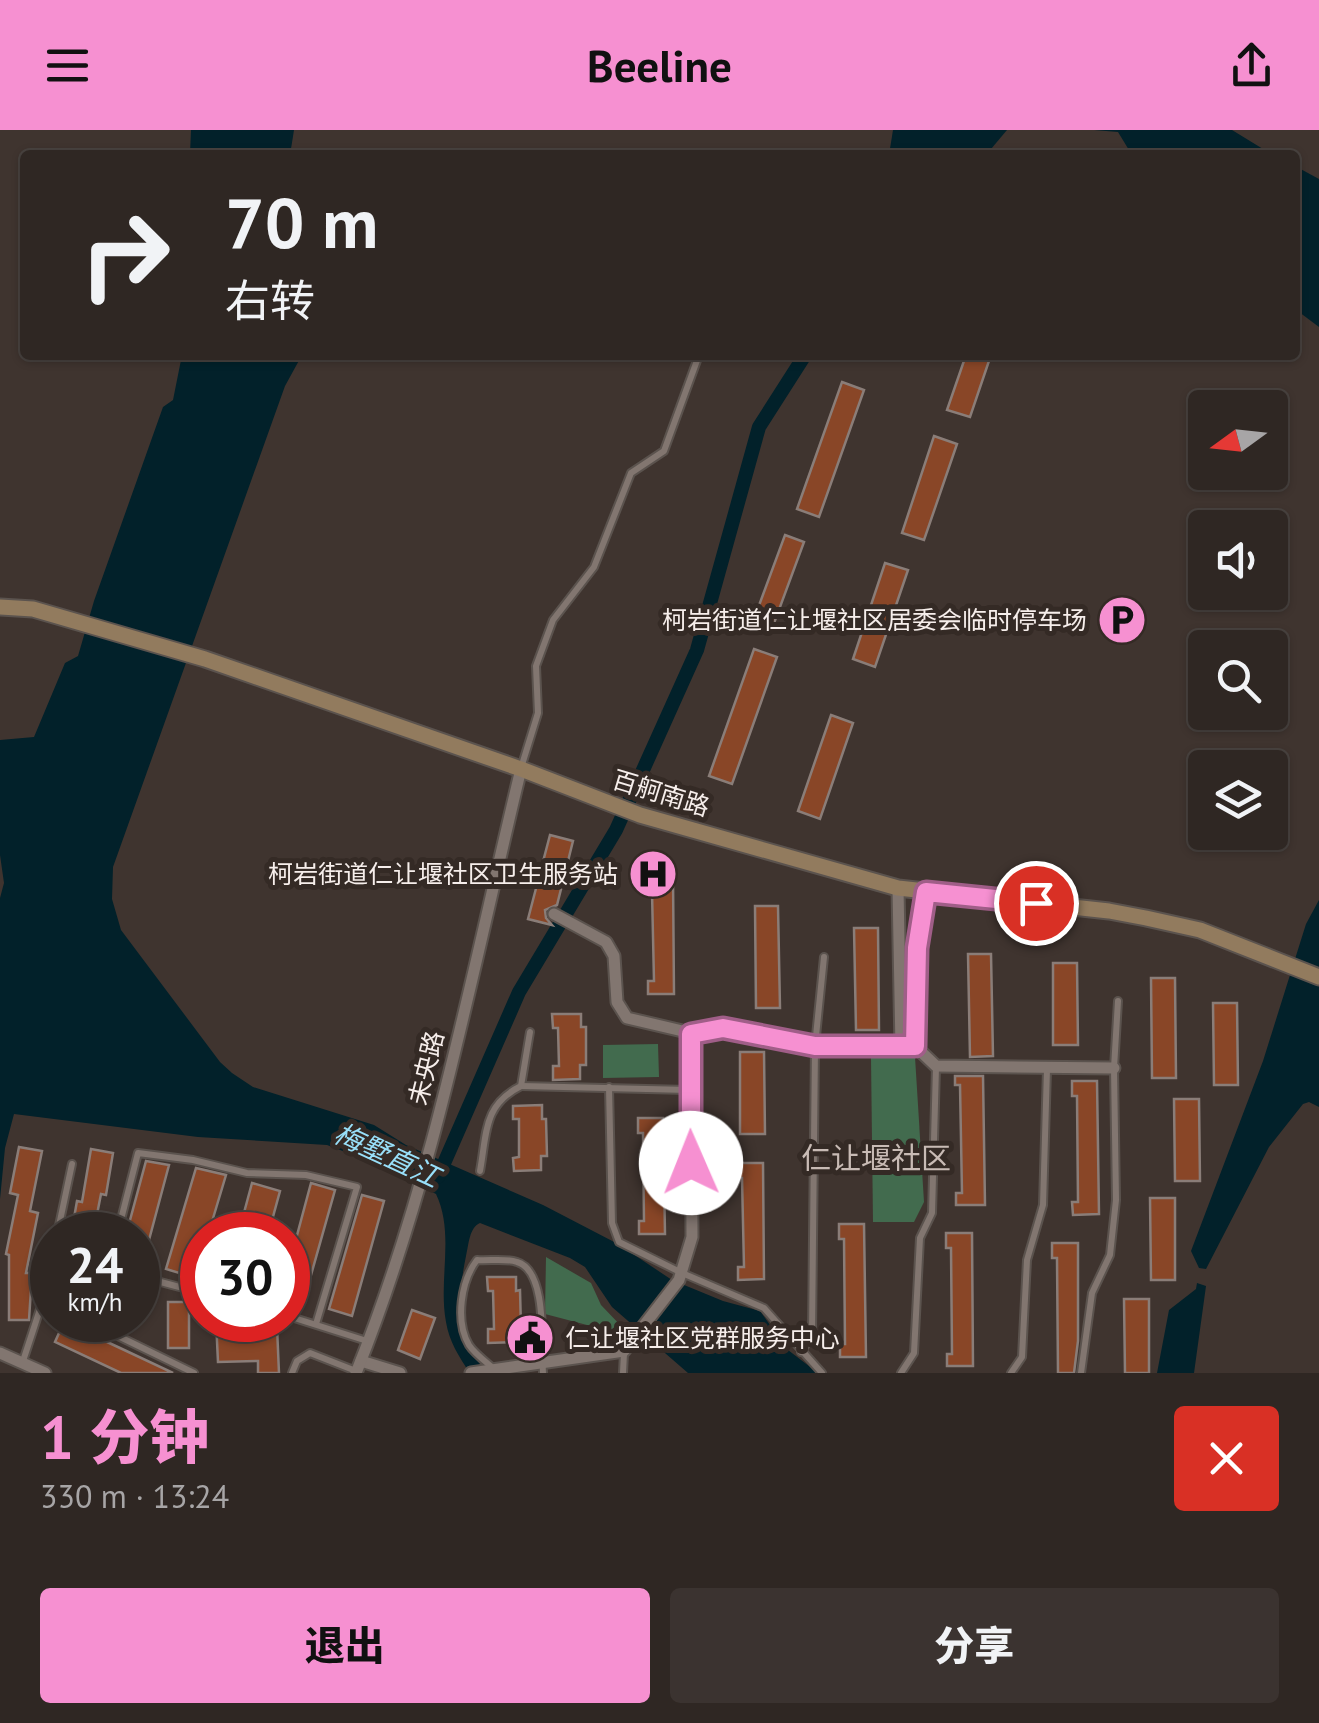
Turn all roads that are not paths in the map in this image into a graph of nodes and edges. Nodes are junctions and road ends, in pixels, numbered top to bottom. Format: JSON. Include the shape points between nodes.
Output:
{"nodes":[{"id":1,"x":697,"y":360,"type":"edge"},
{"id":2,"x":0,"y":607,"type":"edge"},
{"id":3,"x":521,"y":769,"type":"junction"},
{"id":4,"x":898,"y":888,"type":"junction"},
{"id":5,"x":926,"y":892,"type":"junction"},
{"id":6,"x":554,"y":914,"type":"dead end"},
{"id":7,"x":824,"y":958,"type":"dead end"},
{"id":8,"x":1319,"y":977,"type":"edge"},
{"id":9,"x":1118,"y":1001,"type":"dead end"},
{"id":10,"x":530,"y":1032,"type":"dead end"},
{"id":11,"x":691,"y":1034,"type":"junction"},
{"id":12,"x":815,"y":1046,"type":"junction"},
{"id":13,"x":915,"y":1046,"type":"junction"},
{"id":14,"x":901,"y":1048,"type":"junction"},
{"id":15,"x":936,"y":1066,"type":"junction"},
{"id":16,"x":1114,"y":1068,"type":"junction"},
{"id":17,"x":1047,"y":1069,"type":"junction"},
{"id":18,"x":521,"y":1086,"type":"junction"},
{"id":19,"x":609,"y":1087,"type":"junction"},
{"id":20,"x":690,"y":1090,"type":"junction"},
{"id":21,"x":72,"y":1164,"type":"dead end"},
{"id":22,"x":480,"y":1170,"type":"dead end"},
{"id":23,"x":62,"y":1212,"type":"edge"},
{"id":24,"x":123,"y":1212,"type":"edge"},
{"id":25,"x":680,"y":1277,"type":"junction"},
{"id":26,"x":310,"y":1322,"type":"edge"},
{"id":27,"x":316,"y":1324,"type":"junction"},
{"id":28,"x":30,"y":1339,"type":"edge"},
{"id":29,"x":130,"y":1342,"type":"edge"},
{"id":30,"x":368,"y":1342,"type":"junction"},
{"id":31,"x":624,"y":1352,"type":"junction"},
{"id":32,"x":802,"y":1352,"type":"junction"},
{"id":33,"x":0,"y":1353,"type":"edge"},
{"id":34,"x":22,"y":1363,"type":"junction"},
{"id":35,"x":543,"y":1367,"type":"edge"},
{"id":36,"x":358,"y":1368,"type":"edge"},
{"id":37,"x":490,"y":1369,"type":"junction"},
{"id":38,"x":44,"y":1373,"type":"edge"},
{"id":39,"x":194,"y":1373,"type":"edge"},
{"id":40,"x":292,"y":1373,"type":"edge"},
{"id":41,"x":400,"y":1373,"type":"edge"},
{"id":42,"x":471,"y":1373,"type":"edge"},
{"id":43,"x":623,"y":1373,"type":"edge"},
{"id":44,"x":822,"y":1373,"type":"edge"},
{"id":45,"x":901,"y":1373,"type":"edge"},
{"id":46,"x":1011,"y":1373,"type":"edge"},
{"id":47,"x":1081,"y":1373,"type":"edge"}],
"edges":[{"from":1,"to":3,"type":"lane","via":[[664,451],[630,473],[594,568],[553,620],[536,666],[538,712]]},
{"from":2,"to":3,"type":"street","name":"百舸南路","via":[[33,609],[205,659]]},
{"from":3,"to":4,"type":"street","name":"百舸南路","via":[[640,815]]},
{"from":3,"to":30,"type":"street","name":"未央路","via":[[430,1148]]},
{"from":4,"to":5,"type":"street","name":"百舸南路"},
{"from":4,"to":14,"type":"street"},
{"from":5,"to":8,"type":"street","name":"百舸南路","via":[[1146,918],[1200,930]]},
{"from":5,"to":13,"type":"street"},
{"from":6,"to":11,"type":"street","via":[[606,942],[614,956],[617,1002],[627,1018]]},
{"from":7,"to":12,"type":"lane"},
{"from":9,"to":16,"type":"lane"},
{"from":10,"to":18,"type":"lane"},
{"from":11,"to":12,"type":"street","via":[[723,1028]]},
{"from":11,"to":20,"type":"street"},
{"from":12,"to":14,"type":"street"},
{"from":12,"to":32,"type":"lane","via":[[812,1335]]},
{"from":13,"to":14,"type":"street"},
{"from":13,"to":15,"type":"street"},
{"from":15,"to":17,"type":"street"},
{"from":15,"to":45,"type":"lane","via":[[932,1213],[920,1238],[914,1353]]},
{"from":16,"to":17,"type":"street"},
{"from":16,"to":47,"type":"lane","via":[[1116,1200],[1110,1255],[1092,1293]]},
{"from":17,"to":46,"type":"lane","via":[[1043,1205],[1027,1260],[1022,1357]]},
{"from":18,"to":19,"type":"lane"},
{"from":18,"to":22,"type":"lane","via":[[501,1096],[490,1114]]},
{"from":19,"to":20,"type":"lane"},
{"from":19,"to":25,"type":"lane","via":[[612,1223],[619,1242]]},
{"from":20,"to":25,"type":"street","via":[[692,1237]]},
{"from":21,"to":23,"type":"lane"},
{"from":24,"to":27,"type":"lane","via":[[138,1153],[246,1173],[306,1174],[356,1187]]},
{"from":25,"to":31,"type":"street"},
{"from":25,"to":32,"type":"lane","via":[[764,1308]]},
{"from":26,"to":27,"type":"lane"},
{"from":27,"to":30,"type":"lane"},
{"from":28,"to":34,"type":"lane"},
{"from":29,"to":39,"type":"lane"},
{"from":30,"to":36,"type":"street","name":"未央路"},
{"from":31,"to":35,"type":"street"},
{"from":31,"to":43,"type":"lane"},
{"from":32,"to":44,"type":"lane"},
{"from":33,"to":34,"type":"street"},
{"from":34,"to":38,"type":"street"},
{"from":35,"to":37,"type":"street"},
{"from":35,"to":37,"type":"lane","via":[[531,1269],[516,1261],[477,1260],[464,1277],[463,1316],[469,1345]]},
{"from":36,"to":40,"type":"lane","via":[[310,1353]]},
{"from":36,"to":41,"type":"street"},
{"from":37,"to":42,"type":"street"}]}
